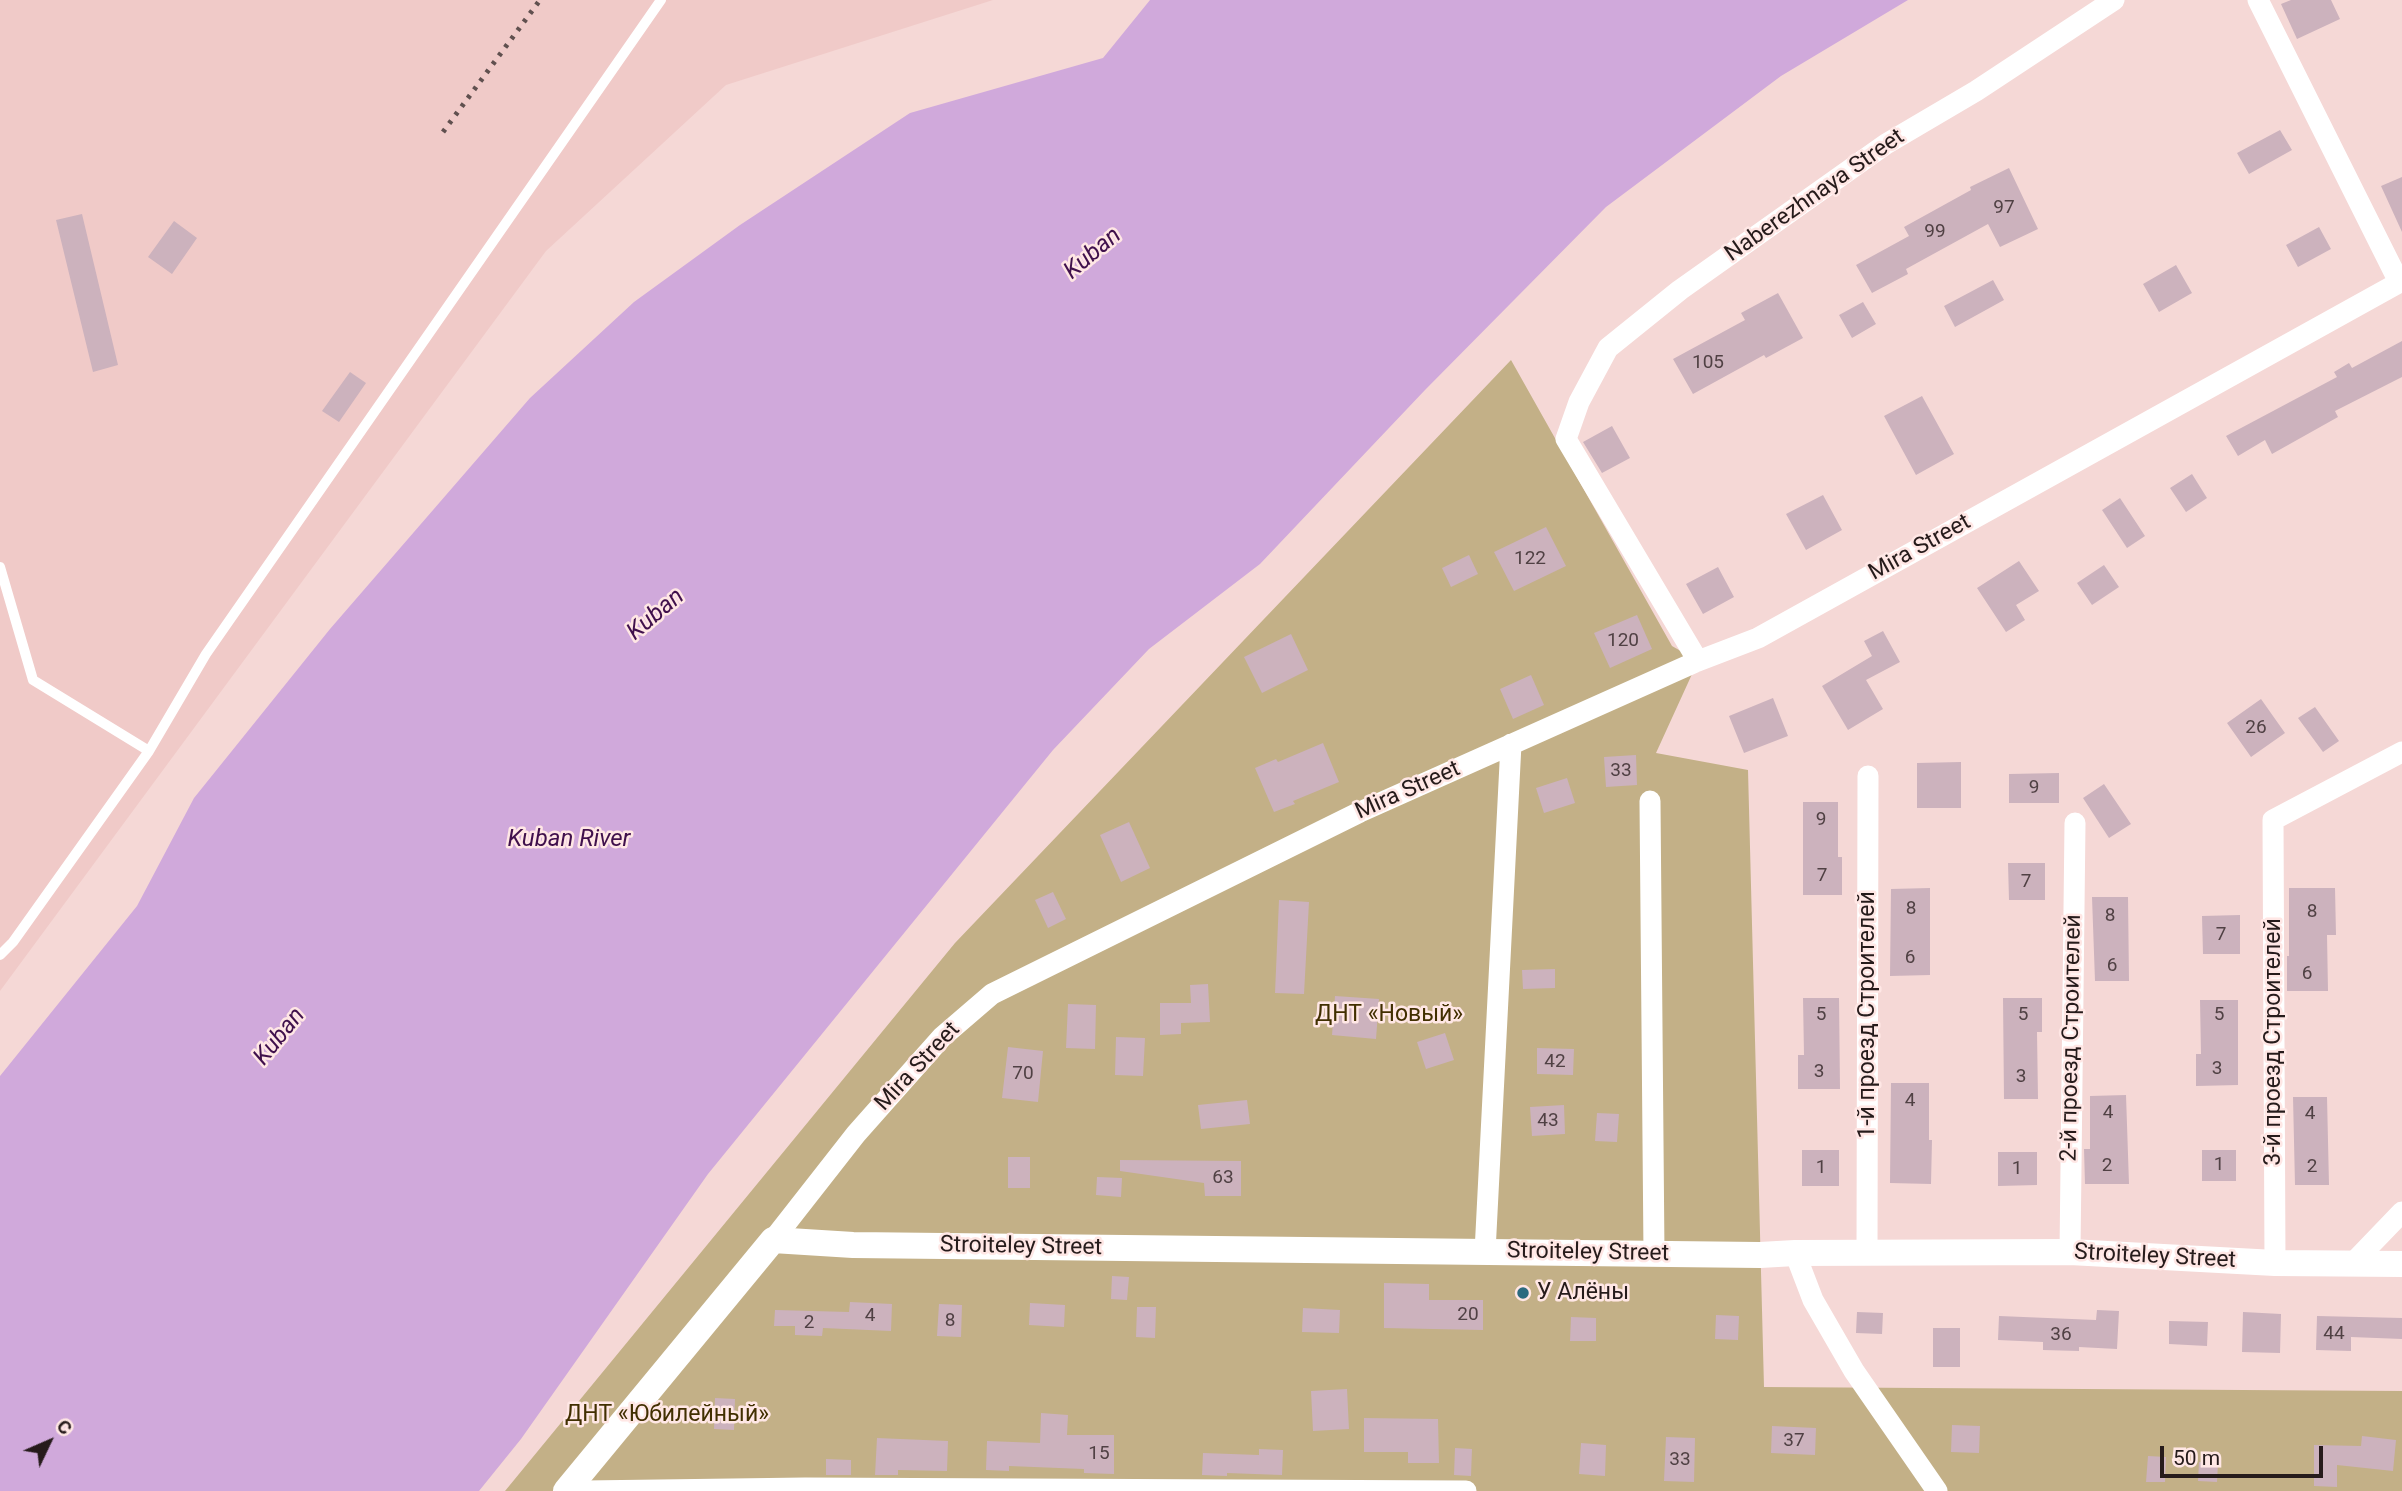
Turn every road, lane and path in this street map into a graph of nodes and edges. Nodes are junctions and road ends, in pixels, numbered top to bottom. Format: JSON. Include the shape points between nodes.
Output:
{"nodes":[{"id":1,"x":661,"y":0,"type":"edge"},
{"id":2,"x":2114,"y":0,"type":"edge"},
{"id":3,"x":2258,"y":0,"type":"edge"},
{"id":4,"x":2401,"y":281,"type":"edge"},
{"id":5,"x":0,"y":567,"type":"edge"},
{"id":6,"x":1698,"y":661,"type":"junction"},
{"id":7,"x":1511,"y":744,"type":"junction"},
{"id":8,"x":149,"y":751,"type":"junction"},
{"id":9,"x":2402,"y":752,"type":"edge"},
{"id":10,"x":1868,"y":776,"type":"dead end"},
{"id":11,"x":1650,"y":801,"type":"dead end"},
{"id":12,"x":2075,"y":823,"type":"dead end"},
{"id":13,"x":0,"y":955,"type":"edge"},
{"id":14,"x":2402,"y":1212,"type":"edge"},
{"id":15,"x":773,"y":1240,"type":"junction"},
{"id":16,"x":1485,"y":1252,"type":"junction"},
{"id":17,"x":2070,"y":1252,"type":"junction"},
{"id":18,"x":1795,"y":1253,"type":"junction"},
{"id":19,"x":1654,"y":1254,"type":"junction"},
{"id":20,"x":1867,"y":1254,"type":"junction"},
{"id":21,"x":2275,"y":1263,"type":"junction"},
{"id":22,"x":2353,"y":1263,"type":"junction"},
{"id":23,"x":2402,"y":1264,"type":"edge"},
{"id":24,"x":566,"y":1491,"type":"edge"},
{"id":25,"x":585,"y":1491,"type":"edge"},
{"id":26,"x":1466,"y":1491,"type":"edge"},
{"id":27,"x":1937,"y":1491,"type":"edge"}],
"edges":[{"from":1,"to":8,"type":"lane","via":[[206,654]]},
{"from":2,"to":6,"type":"street","name":"Naberezhnaya Street","via":[[1976,92],[1886,144],[1608,348],[1579,402],[1566,439]]},
{"from":3,"to":4,"type":"street"},
{"from":4,"to":6,"type":"street","name":"Mira Street","via":[[1758,638]]},
{"from":5,"to":8,"type":"lane","via":[[33,680]]},
{"from":6,"to":7,"type":"street","name":"Mira Street"},
{"from":7,"to":15,"type":"street","name":"Mira Street","via":[[1360,812],[992,994],[942,1037],[899,1085]]},
{"from":7,"to":16,"type":"street"},
{"from":8,"to":13,"type":"lane"},
{"from":9,"to":21,"type":"street","name":"3-й проезд Строителей","via":[[2273,820]]},
{"from":10,"to":20,"type":"street","name":"1-й проезд Строителей"},
{"from":11,"to":19,"type":"street"},
{"from":12,"to":17,"type":"street","name":"2-й проезд Строителей"},
{"from":14,"to":22,"type":"street"},
{"from":15,"to":16,"type":"street","name":"Stroiteley Street","via":[[853,1245]]},
{"from":15,"to":24,"type":"street","name":"Mira Street"},
{"from":16,"to":19,"type":"street","name":"Stroiteley Street"},
{"from":17,"to":20,"type":"street","name":"Stroiteley Street"},
{"from":17,"to":21,"type":"street","name":"Stroiteley Street"},
{"from":18,"to":19,"type":"street","name":"Stroiteley Street"},
{"from":18,"to":20,"type":"street","name":"Stroiteley Street"},
{"from":18,"to":27,"type":"street","via":[[1813,1300],[1854,1371]]},
{"from":21,"to":22,"type":"street","name":"Stroiteley Street"},
{"from":22,"to":23,"type":"street","name":"Stroiteley Street"},
{"from":25,"to":26,"type":"street"}]}
